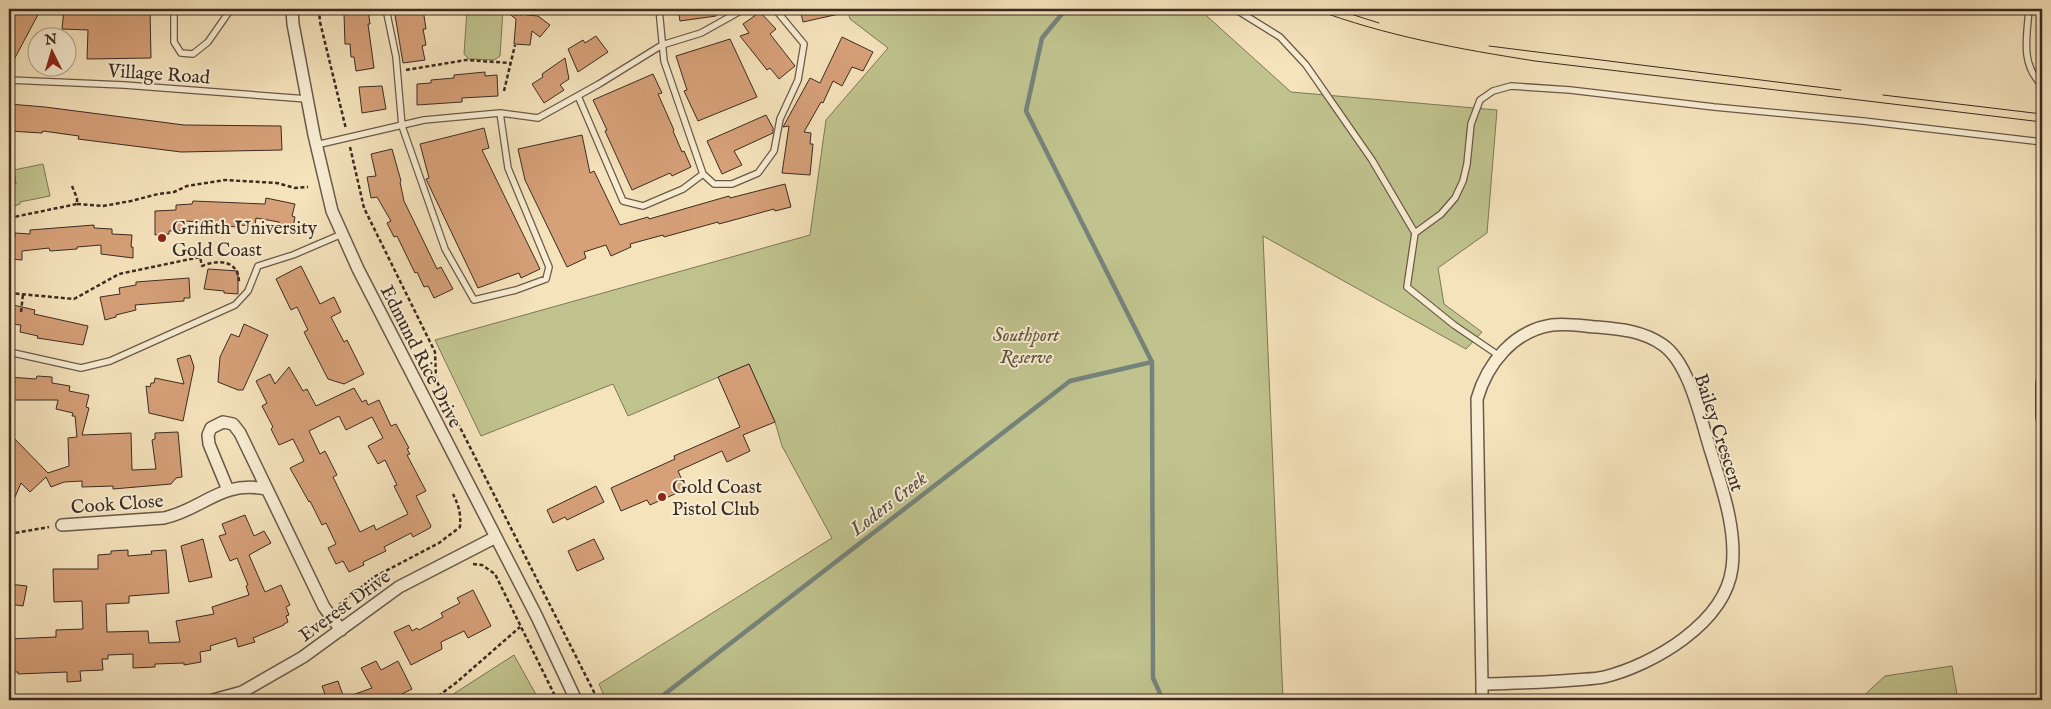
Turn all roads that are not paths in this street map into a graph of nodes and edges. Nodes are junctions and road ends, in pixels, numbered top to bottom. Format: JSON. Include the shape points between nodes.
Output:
{"nodes":[{"id":1,"x":174,"y":9,"type":"edge"},
{"id":2,"x":231,"y":9,"type":"edge"},
{"id":3,"x":292,"y":9,"type":"edge"},
{"id":4,"x":386,"y":9,"type":"edge"},
{"id":5,"x":659,"y":9,"type":"edge"},
{"id":6,"x":744,"y":9,"type":"edge"},
{"id":7,"x":775,"y":9,"type":"edge"},
{"id":8,"x":1235,"y":9,"type":"edge"},
{"id":9,"x":2029,"y":9,"type":"edge"},
{"id":10,"x":662,"y":45,"type":"junction"},
{"id":11,"x":9,"y":80,"type":"edge"},
{"id":12,"x":2042,"y":85,"type":"edge"},
{"id":13,"x":578,"y":96,"type":"junction"},
{"id":14,"x":307,"y":99,"type":"junction"},
{"id":15,"x":500,"y":113,"type":"junction"},
{"id":16,"x":402,"y":126,"type":"junction"},
{"id":17,"x":2042,"y":142,"type":"edge"},
{"id":18,"x":316,"y":145,"type":"junction"},
{"id":19,"x":703,"y":174,"type":"junction"},
{"id":20,"x":1415,"y":233,"type":"junction"},
{"id":21,"x":342,"y":234,"type":"junction"},
{"id":22,"x":9,"y":352,"type":"edge"},
{"id":23,"x":1498,"y":355,"type":"junction"},
{"id":24,"x":2042,"y":383,"type":"edge"},
{"id":25,"x":2042,"y":417,"type":"edge"},
{"id":26,"x":266,"y":489,"type":"junction"},
{"id":27,"x":228,"y":490,"type":"junction"},
{"id":28,"x":62,"y":525,"type":"road end"},
{"id":29,"x":496,"y":537,"type":"junction"},
{"id":30,"x":341,"y":630,"type":"junction"},
{"id":31,"x":1482,"y":684,"type":"junction"},
{"id":32,"x":213,"y":700,"type":"edge"},
{"id":33,"x":576,"y":700,"type":"edge"},
{"id":34,"x":1482,"y":700,"type":"edge"}],
"edges":[{"from":1,"to":2,"type":"lane","via":[[174,42],[181,53],[193,54],[208,42]]},
{"from":3,"to":14,"type":"street","name":"Edmund Rice Drive"},
{"from":4,"to":16,"type":"lane"},
{"from":5,"to":10,"type":"lane"},
{"from":6,"to":10,"type":"lane","via":[[701,33]]},
{"from":7,"to":19,"type":"lane","via":[[804,44],[798,80],[780,119],[774,151],[758,173],[732,184],[714,184]]},
{"from":8,"to":20,"type":"lane","via":[[1280,37],[1306,65],[1372,160]]},
{"from":9,"to":12,"type":"lane","via":[[2026,58],[2032,74]]},
{"from":10,"to":13,"type":"lane"},
{"from":10,"to":19,"type":"lane","via":[[664,61]]},
{"from":11,"to":14,"type":"lane","name":"Village Road"},
{"from":13,"to":15,"type":"lane","via":[[538,118]]},
{"from":13,"to":19,"type":"lane","via":[[623,201],[643,206],[683,189]]},
{"from":14,"to":18,"type":"street","name":"Edmund Rice Drive"},
{"from":15,"to":16,"type":"lane","via":[[424,120]]},
{"from":15,"to":16,"type":"lane","via":[[508,168],[549,267],[546,279],[474,300],[445,250]]},
{"from":16,"to":18,"type":"lane"},
{"from":17,"to":20,"type":"lane","via":[[1863,120],[1511,86],[1493,91],[1480,100],[1471,124],[1463,181],[1455,198],[1441,214]]},
{"from":18,"to":21,"type":"street","name":"Edmund Rice Drive","via":[[332,211]]},
{"from":20,"to":23,"type":"lane","via":[[1408,287],[1454,325]]},
{"from":21,"to":22,"type":"lane","via":[[258,266],[248,291],[235,305],[110,361],[81,368]]},
{"from":21,"to":29,"type":"street","name":"Edmund Rice Drive"},
{"from":23,"to":31,"type":"street","name":"Bailey Crescent","via":[[1481,382],[1476,399]]},
{"from":23,"to":31,"type":"street","name":"Bailey Crescent","via":[[1525,335],[1552,325],[1630,330],[1664,346],[1678,361],[1689,384],[1721,484],[1733,546],[1729,584],[1720,600],[1685,638],[1648,660],[1603,677]]},
{"from":24,"to":25,"type":"street"},
{"from":26,"to":27,"type":"street","name":"Cook Close","via":[[239,487]]},
{"from":26,"to":27,"type":"street","via":[[237,428],[223,422],[211,428],[208,440]]},
{"from":26,"to":30,"type":"street","via":[[328,614]]},
{"from":27,"to":28,"type":"street","name":"Cook Close","via":[[164,518]]},
{"from":29,"to":30,"type":"street","name":"Everest Drive","via":[[398,587]]},
{"from":29,"to":33,"type":"street","name":"Edmund Rice Drive"},
{"from":30,"to":32,"type":"street","name":"Everest Drive","via":[[242,692]]},
{"from":31,"to":34,"type":"street","name":"Bailey Crescent"}]}
